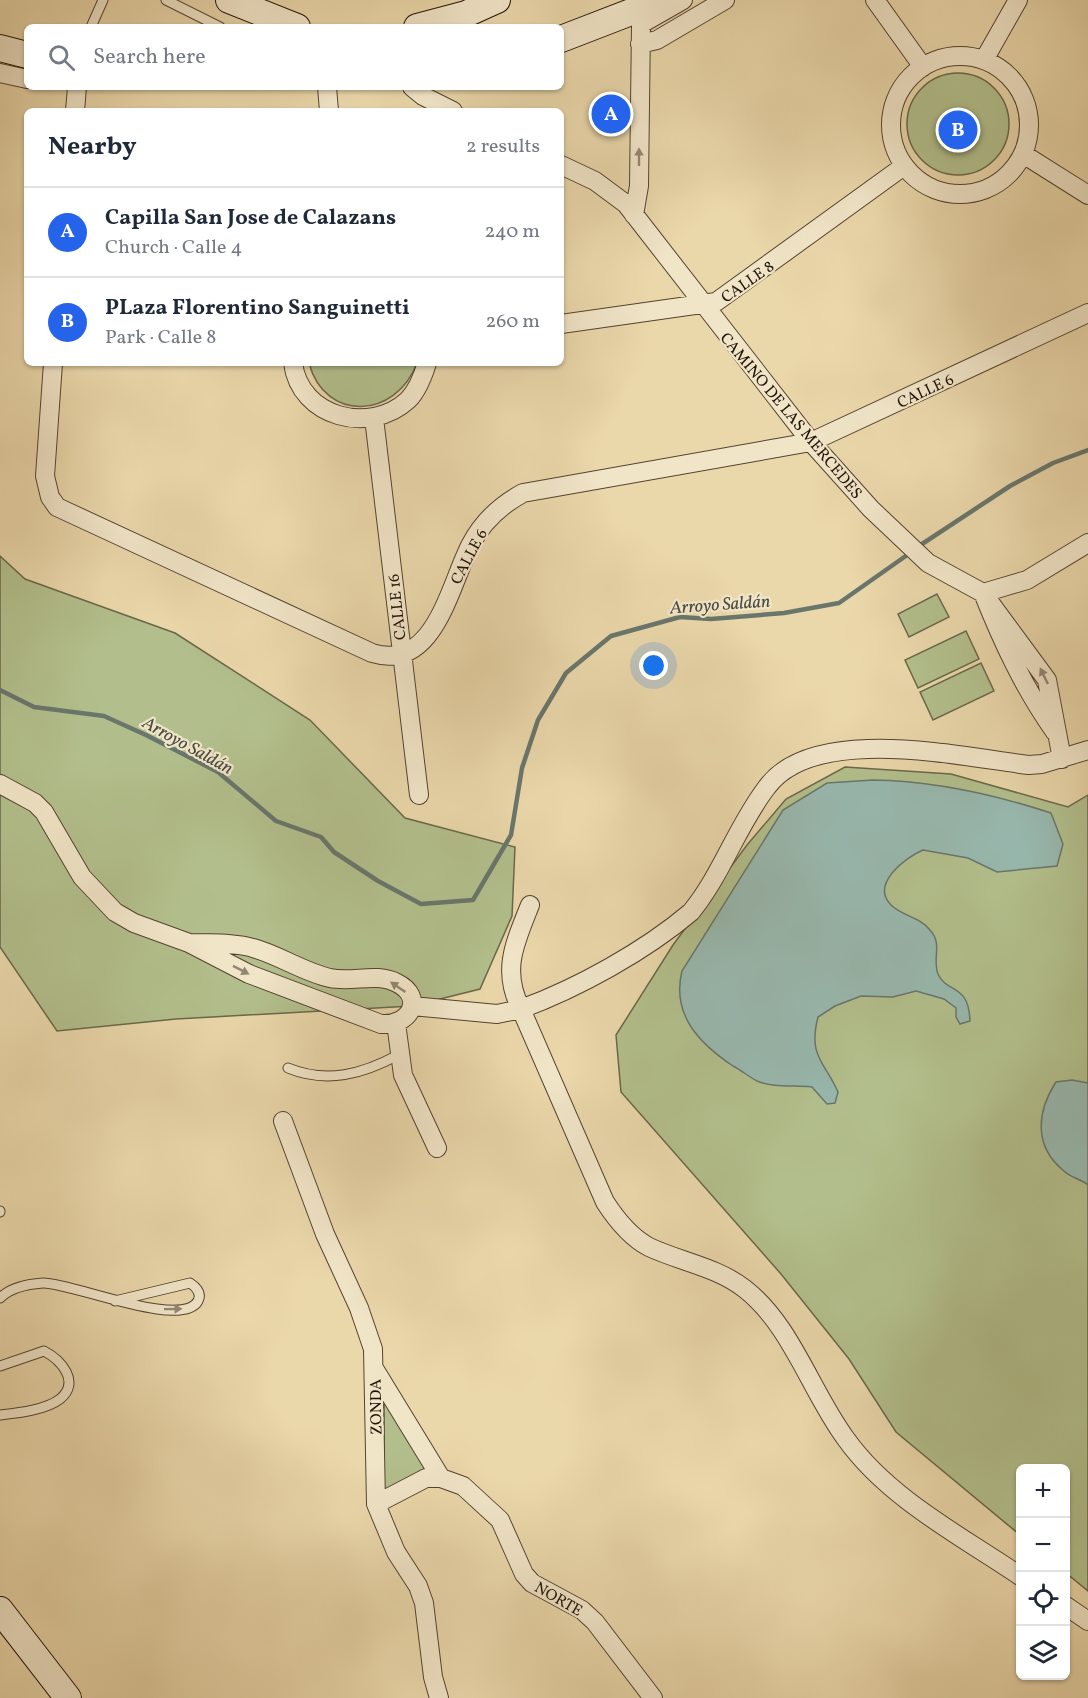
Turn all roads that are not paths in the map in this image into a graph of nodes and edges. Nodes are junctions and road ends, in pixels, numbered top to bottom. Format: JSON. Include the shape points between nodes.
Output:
{"nodes":[{"id":1,"x":103,"y":0,"type":"edge"},
{"id":2,"x":166,"y":0,"type":"edge"},
{"id":3,"x":229,"y":0,"type":"edge"},
{"id":4,"x":496,"y":0,"type":"edge"},
{"id":5,"x":662,"y":0,"type":"edge"},
{"id":6,"x":683,"y":0,"type":"edge"},
{"id":7,"x":726,"y":0,"type":"edge"},
{"id":8,"x":875,"y":0,"type":"edge"},
{"id":9,"x":1018,"y":0,"type":"edge"},
{"id":10,"x":634,"y":11,"type":"edge"},
{"id":11,"x":92,"y":24,"type":"edge"},
{"id":12,"x":214,"y":24,"type":"edge"},
{"id":13,"x":289,"y":24,"type":"edge"},
{"id":14,"x":428,"y":24,"type":"edge"},
{"id":15,"x":564,"y":28,"type":"edge"},
{"id":16,"x":0,"y":36,"type":"edge"},
{"id":17,"x":564,"y":38,"type":"edge"},
{"id":18,"x":24,"y":42,"type":"edge"},
{"id":19,"x":640,"y":44,"type":"junction"},
{"id":20,"x":0,"y":48,"type":"edge"},
{"id":21,"x":24,"y":54,"type":"edge"},
{"id":22,"x":984,"y":60,"type":"junction"},
{"id":23,"x":923,"y":67,"type":"junction"},
{"id":24,"x":0,"y":73,"type":"edge"},
{"id":25,"x":24,"y":78,"type":"edge"},
{"id":26,"x":73,"y":90,"type":"edge"},
{"id":27,"x":327,"y":90,"type":"edge"},
{"id":28,"x":416,"y":90,"type":"edge"},
{"id":29,"x":75,"y":108,"type":"edge"},
{"id":30,"x":329,"y":108,"type":"edge"},
{"id":31,"x":447,"y":108,"type":"edge"},
{"id":32,"x":1023,"y":154,"type":"junction"},
{"id":33,"x":904,"y":166,"type":"junction"},
{"id":34,"x":564,"y":167,"type":"edge"},
{"id":35,"x":1088,"y":195,"type":"edge"},
{"id":36,"x":634,"y":215,"type":"junction"},
{"id":37,"x":702,"y":304,"type":"junction"},
{"id":38,"x":1088,"y":313,"type":"edge"},
{"id":39,"x":564,"y":324,"type":"edge"},
{"id":40,"x":53,"y":366,"type":"edge"},
{"id":41,"x":294,"y":366,"type":"edge"},
{"id":42,"x":426,"y":366,"type":"edge"},
{"id":43,"x":374,"y":418,"type":"junction"},
{"id":44,"x":812,"y":442,"type":"junction"},
{"id":45,"x":1088,"y":543,"type":"edge"},
{"id":46,"x":983,"y":593,"type":"junction"},
{"id":47,"x":401,"y":656,"type":"junction"},
{"id":48,"x":1088,"y":750,"type":"edge"},
{"id":49,"x":1062,"y":759,"type":"junction"},
{"id":50,"x":0,"y":784,"type":"edge"},
{"id":51,"x":419,"y":795,"type":"dead end"},
{"id":52,"x":530,"y":905,"type":"dead end"},
{"id":53,"x":189,"y":943,"type":"junction"},
{"id":54,"x":351,"y":981,"type":"junction"},
{"id":55,"x":412,"y":1006,"type":"junction"},
{"id":56,"x":521,"y":1009,"type":"junction"},
{"id":57,"x":343,"y":1011,"type":"junction"},
{"id":58,"x":396,"y":1023,"type":"junction"},
{"id":59,"x":398,"y":1055,"type":"junction"},
{"id":60,"x":288,"y":1068,"type":"dead end"},
{"id":61,"x":283,"y":1121,"type":"dead end"},
{"id":62,"x":437,"y":1148,"type":"dead end"},
{"id":63,"x":0,"y":1298,"type":"edge"},
{"id":64,"x":116,"y":1301,"type":"junction"},
{"id":65,"x":0,"y":1366,"type":"edge"},
{"id":66,"x":375,"y":1370,"type":"junction"},
{"id":67,"x":0,"y":1415,"type":"edge"},
{"id":68,"x":441,"y":1478,"type":"junction"},
{"id":69,"x":376,"y":1504,"type":"junction"},
{"id":70,"x":1016,"y":1573,"type":"edge"},
{"id":71,"x":1070,"y":1609,"type":"edge"},
{"id":72,"x":0,"y":1610,"type":"edge"},
{"id":73,"x":1088,"y":1621,"type":"edge"},
{"id":74,"x":68,"y":1698,"type":"edge"},
{"id":75,"x":439,"y":1698,"type":"edge"},
{"id":76,"x":653,"y":1698,"type":"edge"}],
"edges":[{"from":1,"to":11,"type":"lane"},
{"from":2,"to":12,"type":"lane"},
{"from":3,"to":13,"type":"main road"},
{"from":4,"to":14,"type":"main road","via":[[466,14]]},
{"from":5,"to":10,"type":"main road"},
{"from":6,"to":10,"type":"street"},
{"from":7,"to":19,"type":"street","via":[[657,40]]},
{"from":8,"to":23,"type":"street"},
{"from":9,"to":22,"type":"street"},
{"from":10,"to":15,"type":"main road"},
{"from":10,"to":17,"type":"main road"},
{"from":10,"to":19,"type":"street"},
{"from":16,"to":18,"type":"main road"},
{"from":36,"to":19,"type":"street","one_way":true,"via":[[639,186]]},
{"from":20,"to":21,"type":"main road"},
{"from":22,"to":23,"type":"street","via":[[962,56],[940,59]]},
{"from":22,"to":32,"type":"street","via":[[1004,72],[1019,89],[1027,110],[1029,133]]},
{"from":23,"to":33,"type":"street","via":[[904,84],[894,104],[894,147]]},
{"from":24,"to":25,"type":"street"},
{"from":26,"to":29,"type":"street"},
{"from":27,"to":30,"type":"street"},
{"from":28,"to":31,"type":"street"},
{"from":32,"to":33,"type":"street","via":[[1009,174],[990,188],[967,194],[943,193],[922,183]]},
{"from":32,"to":35,"type":"street"},
{"from":33,"to":37,"type":"street","name":"CALLE 8","via":[[725,298]]},
{"from":34,"to":36,"type":"street","name":"CAMINO DE LAS MERCEDES","via":[[602,186]]},
{"from":36,"to":37,"type":"street","name":"CAMINO DE LAS MERCEDES"},
{"from":37,"to":39,"type":"street","name":"CALLE 8"},
{"from":37,"to":44,"type":"street","name":"CAMINO DE LAS MERCEDES"},
{"from":38,"to":44,"type":"street","name":"CALLE 6"},
{"from":40,"to":47,"type":"street","via":[[45,476],[57,507],[372,653],[391,658]]},
{"from":41,"to":43,"type":"street","via":[[302,389],[316,404],[334,415],[354,420]]},
{"from":42,"to":43,"type":"street","via":[[409,399]]},
{"from":43,"to":47,"type":"street","name":"CALLE 16"},
{"from":44,"to":46,"type":"street","name":"CAMINO DE LAS MERCEDES","via":[[897,535],[928,563]]},
{"from":44,"to":47,"type":"street","name":"CALLE 6","via":[[540,488],[509,500],[487,520],[472,542],[426,640]]},
{"from":45,"to":46,"type":"street","via":[[1027,580]]},
{"from":46,"to":49,"type":"street","via":[[1047,681]]},
{"from":47,"to":51,"type":"street","name":"CALLE 16"},
{"from":48,"to":49,"type":"street"},
{"from":49,"to":56,"type":"street","via":[[1029,765],[862,748],[824,753],[798,762],[767,786],[691,912],[603,969]]},
{"from":50,"to":53,"type":"street","via":[[44,812],[82,876],[115,912]]},
{"from":52,"to":56,"type":"street","via":[[512,950],[514,996]]},
{"from":53,"to":54,"type":"street","via":[[253,948],[328,978]]},
{"from":53,"to":57,"type":"street","one_way":true,"via":[[249,974]]},
{"from":55,"to":54,"type":"street","one_way":true,"via":[[410,997],[397,983],[370,977]]},
{"from":54,"to":57,"type":"street","via":[[341,996]]},
{"from":55,"to":56,"type":"street","via":[[497,1014]]},
{"from":55,"to":58,"type":"street","via":[[407,1017]]},
{"from":56,"to":70,"type":"street","via":[[605,1202],[617,1221],[648,1246],[715,1272],[744,1288],[770,1314],[830,1416],[867,1464],[929,1515]]},
{"from":57,"to":58,"type":"street","via":[[381,1024]]},
{"from":58,"to":59,"type":"street"},
{"from":59,"to":60,"type":"lane","via":[[370,1068],[323,1077]]},
{"from":59,"to":62,"type":"street","via":[[403,1075]]},
{"from":61,"to":66,"type":"street","name":"ZONDA","via":[[325,1234],[367,1329]]},
{"from":63,"to":64,"type":"lane","via":[[24,1286],[44,1283]]},
{"from":64,"to":64,"type":"lane","one_way":true,"via":[[158,1309],[190,1309],[199,1295],[190,1282]]},
{"from":65,"to":67,"type":"lane","via":[[44,1351],[57,1358],[68,1376],[67,1390],[59,1400]]},
{"from":66,"to":68,"type":"street"},
{"from":66,"to":69,"type":"street","name":"ZONDA"},
{"from":68,"to":69,"type":"street","via":[[426,1478]]},
{"from":68,"to":76,"type":"street","name":"NORTE","via":[[463,1486],[494,1514],[524,1574],[532,1583],[596,1622]]},
{"from":69,"to":75,"type":"street","name":"ZONDA","via":[[424,1604]]},
{"from":71,"to":73,"type":"street"},
{"from":72,"to":74,"type":"main road"}]}
